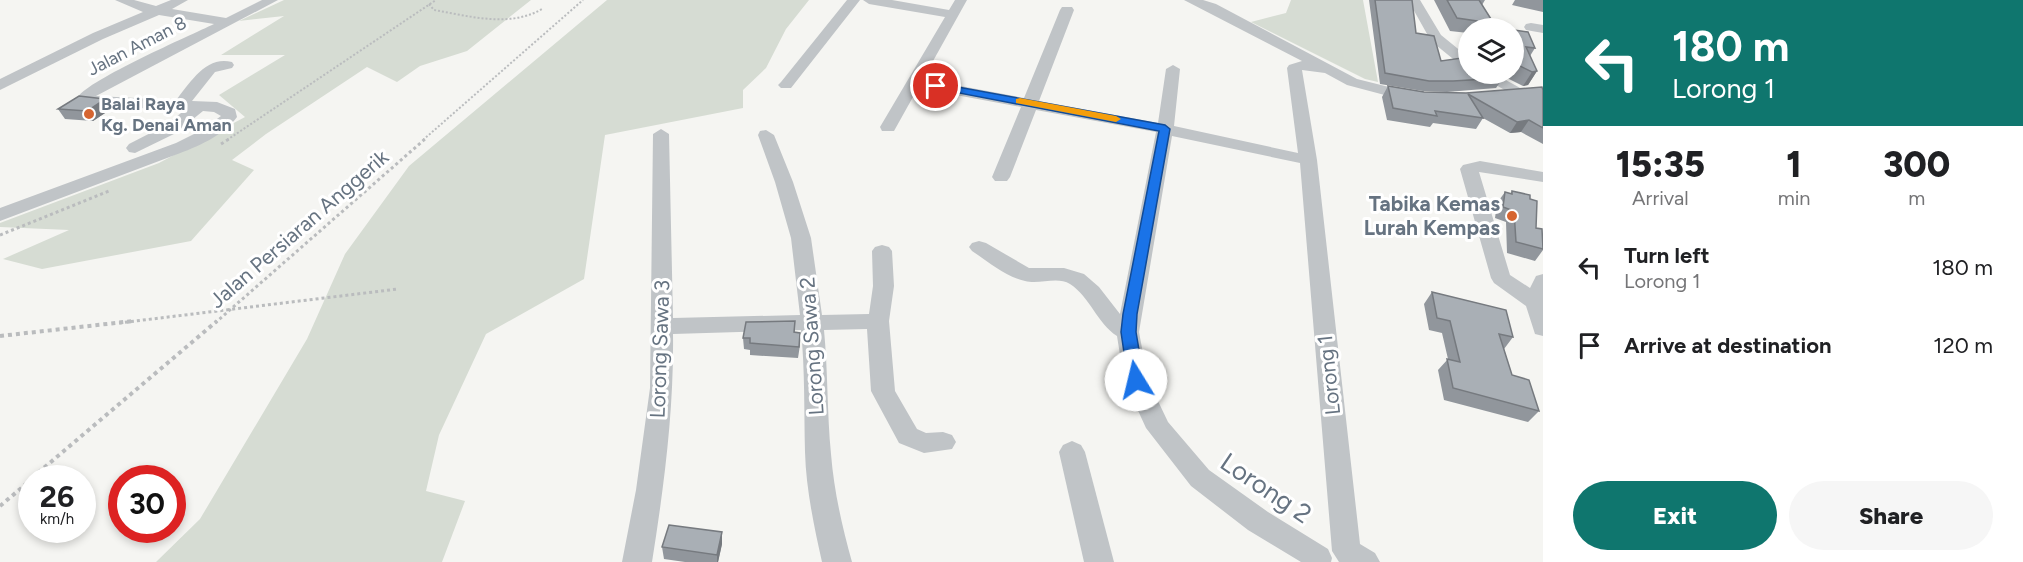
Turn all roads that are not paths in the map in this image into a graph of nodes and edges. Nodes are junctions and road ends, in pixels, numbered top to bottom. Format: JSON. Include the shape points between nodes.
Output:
{"nodes":[{"id":1,"x":121,"y":0,"type":"edge"},
{"id":2,"x":182,"y":0,"type":"edge"},
{"id":3,"x":272,"y":0,"type":"edge"},
{"id":4,"x":854,"y":0,"type":"edge"},
{"id":5,"x":869,"y":0,"type":"edge"},
{"id":6,"x":961,"y":0,"type":"edge"},
{"id":7,"x":1190,"y":0,"type":"edge"},
{"id":8,"x":1414,"y":0,"type":"edge"},
{"id":9,"x":1067,"y":10,"type":"dead end"},
{"id":10,"x":159,"y":11,"type":"junction"},
{"id":11,"x":952,"y":14,"type":"junction"},
{"id":12,"x":228,"y":22,"type":"junction"},
{"id":13,"x":1458,"y":56,"type":"edge"},
{"id":14,"x":227,"y":65,"type":"dead end"},
{"id":15,"x":1173,"y":69,"type":"dead end"},
{"id":16,"x":1327,"y":69,"type":"junction"},
{"id":17,"x":912,"y":82,"type":"junction"},
{"id":18,"x":1507,"y":84,"type":"edge"},
{"id":19,"x":0,"y":85,"type":"edge"},
{"id":20,"x":786,"y":85,"type":"dead end"},
{"id":21,"x":1489,"y":96,"type":"edge"},
{"id":22,"x":1423,"y":98,"type":"edge"},
{"id":23,"x":1031,"y":103,"type":"junction"},
{"id":24,"x":182,"y":104,"type":"junction"},
{"id":25,"x":200,"y":105,"type":"junction"},
{"id":26,"x":888,"y":128,"type":"dead end"},
{"id":27,"x":1165,"y":129,"type":"junction"},
{"id":28,"x":662,"y":134,"type":"dead end"},
{"id":29,"x":766,"y":135,"type":"dead end"},
{"id":30,"x":135,"y":148,"type":"dead end"},
{"id":31,"x":1308,"y":160,"type":"junction"},
{"id":32,"x":1002,"y":177,"type":"dead end"},
{"id":33,"x":1543,"y":177,"type":"edge"},
{"id":34,"x":0,"y":215,"type":"edge"},
{"id":35,"x":979,"y":246,"type":"dead end"},
{"id":36,"x":882,"y":251,"type":"dead end"},
{"id":37,"x":1543,"y":280,"type":"edge"},
{"id":38,"x":1536,"y":302,"type":"junction"},
{"id":39,"x":878,"y":321,"type":"junction"},
{"id":40,"x":812,"y":323,"type":"junction"},
{"id":41,"x":663,"y":326,"type":"junction"},
{"id":42,"x":1543,"y":328,"type":"edge"},
{"id":43,"x":1128,"y":332,"type":"junction"},
{"id":44,"x":943,"y":442,"type":"dead end"},
{"id":45,"x":1072,"y":452,"type":"dead end"},
{"id":46,"x":1356,"y":556,"type":"edge"},
{"id":47,"x":1313,"y":560,"type":"edge"},
{"id":48,"x":637,"y":562,"type":"edge"},
{"id":49,"x":837,"y":562,"type":"edge"},
{"id":50,"x":1098,"y":562,"type":"edge"}],
"edges":[{"from":1,"to":10,"type":"street"},
{"from":2,"to":10,"type":"street"},
{"from":3,"to":12,"type":"street","name":"Jalan Aman 8"},
{"from":4,"to":20,"type":"street"},
{"from":5,"to":11,"type":"street"},
{"from":6,"to":11,"type":"street"},
{"from":7,"to":16,"type":"street","via":[[1211,7]]},
{"from":8,"to":13,"type":"street","via":[[1436,38]]},
{"from":9,"to":23,"type":"street"},
{"from":10,"to":12,"type":"street"},
{"from":10,"to":19,"type":"street","via":[[98,36]]},
{"from":11,"to":17,"type":"street"},
{"from":12,"to":24,"type":"street","name":"Jalan Aman 8","via":[[100,87],[86,98]]},
{"from":14,"to":24,"type":"street","via":[[210,69]]},
{"from":15,"to":27,"type":"street","name":"Lorong 2"},
{"from":16,"to":22,"type":"street","via":[[1352,82]]},
{"from":16,"to":31,"type":"street","name":"Lorong 1","via":[[1297,65],[1294,68]]},
{"from":17,"to":23,"type":"street"},
{"from":17,"to":26,"type":"street"},
{"from":18,"to":21,"type":"street","via":[[1526,93]]},
{"from":23,"to":27,"type":"street"},
{"from":23,"to":32,"type":"street"},
{"from":24,"to":25,"type":"street"},
{"from":25,"to":30,"type":"street","via":[[184,122]]},
{"from":25,"to":34,"type":"street","via":[[230,114],[206,134],[166,153]]},
{"from":27,"to":31,"type":"street"},
{"from":27,"to":43,"type":"street","name":"Lorong 2"},
{"from":28,"to":41,"type":"street","name":"Lorong Sawa 3"},
{"from":29,"to":40,"type":"street","name":"Lorong Sawa 2","via":[[801,238]]},
{"from":31,"to":46,"type":"street","name":"Lorong 1"},
{"from":33,"to":38,"type":"street","via":[[1480,166],[1469,169],[1501,278]]},
{"from":35,"to":43,"type":"street","via":[[1025,274],[1068,274],[1098,298],[1118,327]]},
{"from":36,"to":39,"type":"street","via":[[886,278]]},
{"from":37,"to":38,"type":"street"},
{"from":38,"to":42,"type":"street"},
{"from":39,"to":40,"type":"street"},
{"from":39,"to":44,"type":"street","via":[[883,391],[908,436],[924,443]]},
{"from":40,"to":41,"type":"street"},
{"from":40,"to":49,"type":"street","name":"Lorong Sawa 2","via":[[818,453],[825,513]]},
{"from":41,"to":48,"type":"street","name":"Lorong Sawa 3","via":[[662,388]]},
{"from":43,"to":47,"type":"street","name":"Lorong 2","via":[[1136,380],[1159,428],[1200,478],[1258,521],[1297,543]]},
{"from":45,"to":50,"type":"street"},
{"from":46,"to":47,"type":"street","name":"Lorong 1"}]}
